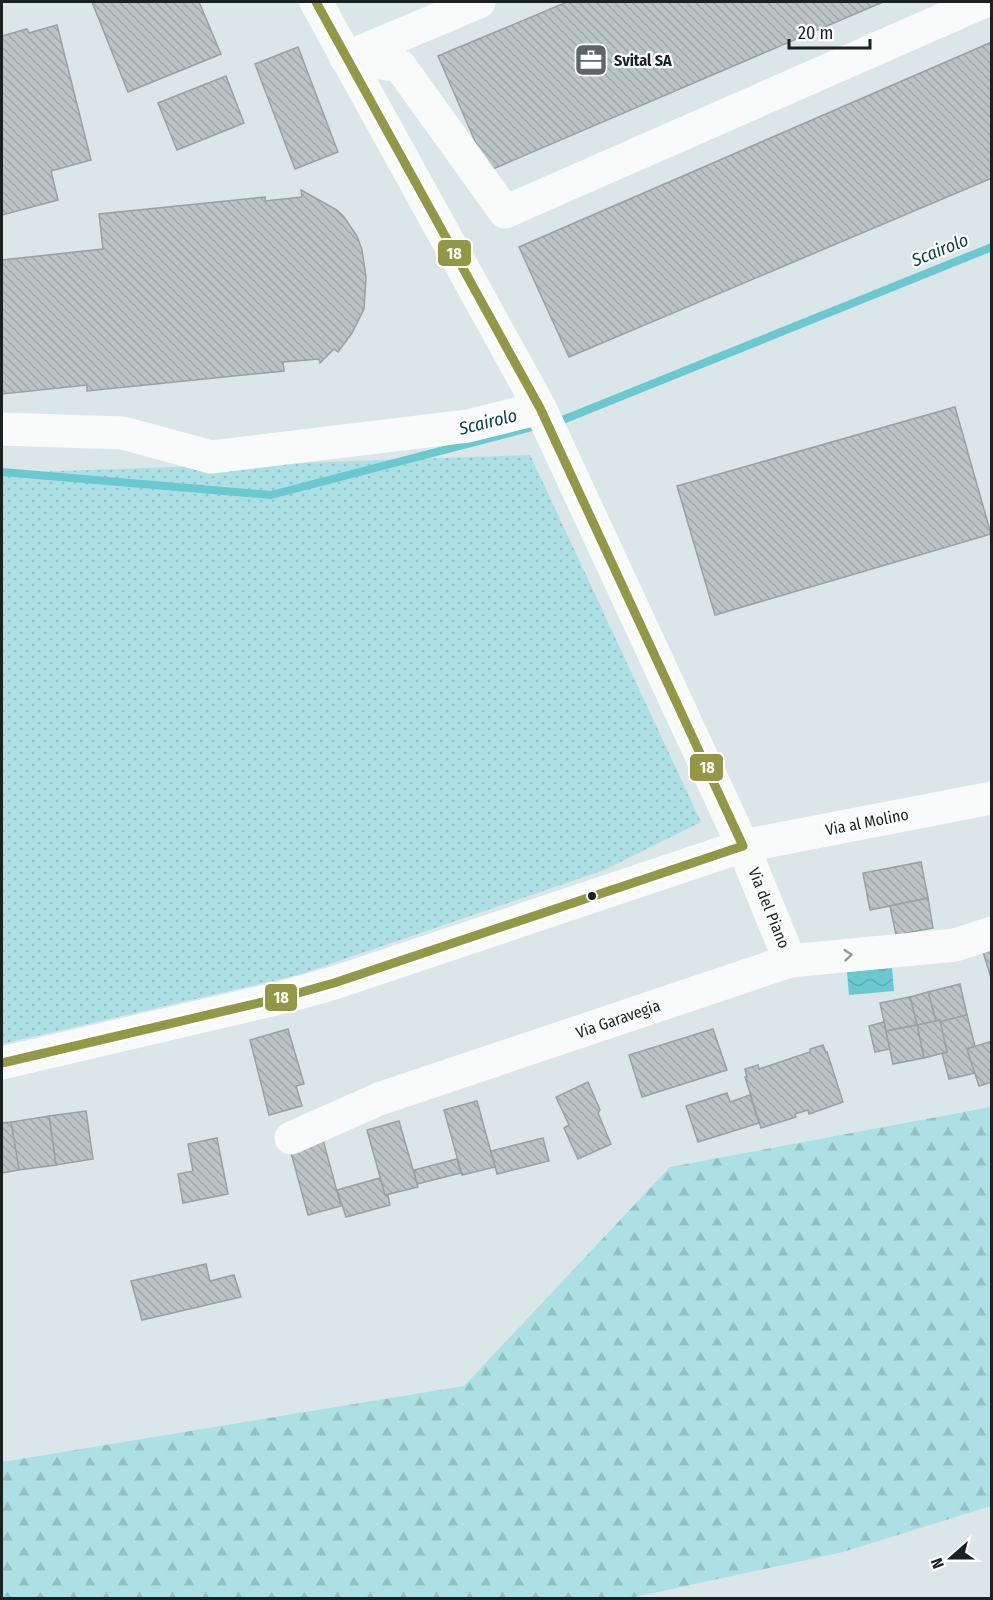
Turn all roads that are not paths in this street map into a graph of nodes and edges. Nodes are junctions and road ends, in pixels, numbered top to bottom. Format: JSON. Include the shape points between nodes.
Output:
{"nodes":[{"id":1,"x":316,"y":2,"type":"edge"},
{"id":2,"x":480,"y":2,"type":"edge"},
{"id":3,"x":983,"y":2,"type":"edge"},
{"id":4,"x":346,"y":58,"type":"junction"},
{"id":5,"x":540,"y":408,"type":"junction"},
{"id":6,"x":2,"y":429,"type":"edge"},
{"id":7,"x":992,"y":798,"type":"edge"},
{"id":8,"x":743,"y":846,"type":"junction"},
{"id":9,"x":992,"y":933,"type":"edge"},
{"id":10,"x":790,"y":961,"type":"junction"},
{"id":11,"x":2,"y":1063,"type":"edge"},
{"id":12,"x":291,"y":1138,"type":"dead end"}],
"edges":[{"from":1,"to":4,"type":"street","name":"Via del Piano"},
{"from":2,"to":4,"type":"street"},
{"from":3,"to":4,"type":"street","via":[[505,212],[400,66]]},
{"from":4,"to":5,"type":"street","name":"Via del Piano"},
{"from":5,"to":6,"type":"street","via":[[468,426],[211,457],[123,433]]},
{"from":5,"to":8,"type":"street","name":"Via del Piano"},
{"from":7,"to":8,"type":"street","name":"Via al Molino"},
{"from":8,"to":10,"type":"street","name":"Via del Piano"},
{"from":8,"to":11,"type":"street","via":[[334,983]]},
{"from":10,"to":9,"type":"street","name":"Via Garavegia","one_way":true,"via":[[956,945]]},
{"from":10,"to":12,"type":"street","name":"Via Garavegia","via":[[379,1100]]}]}
